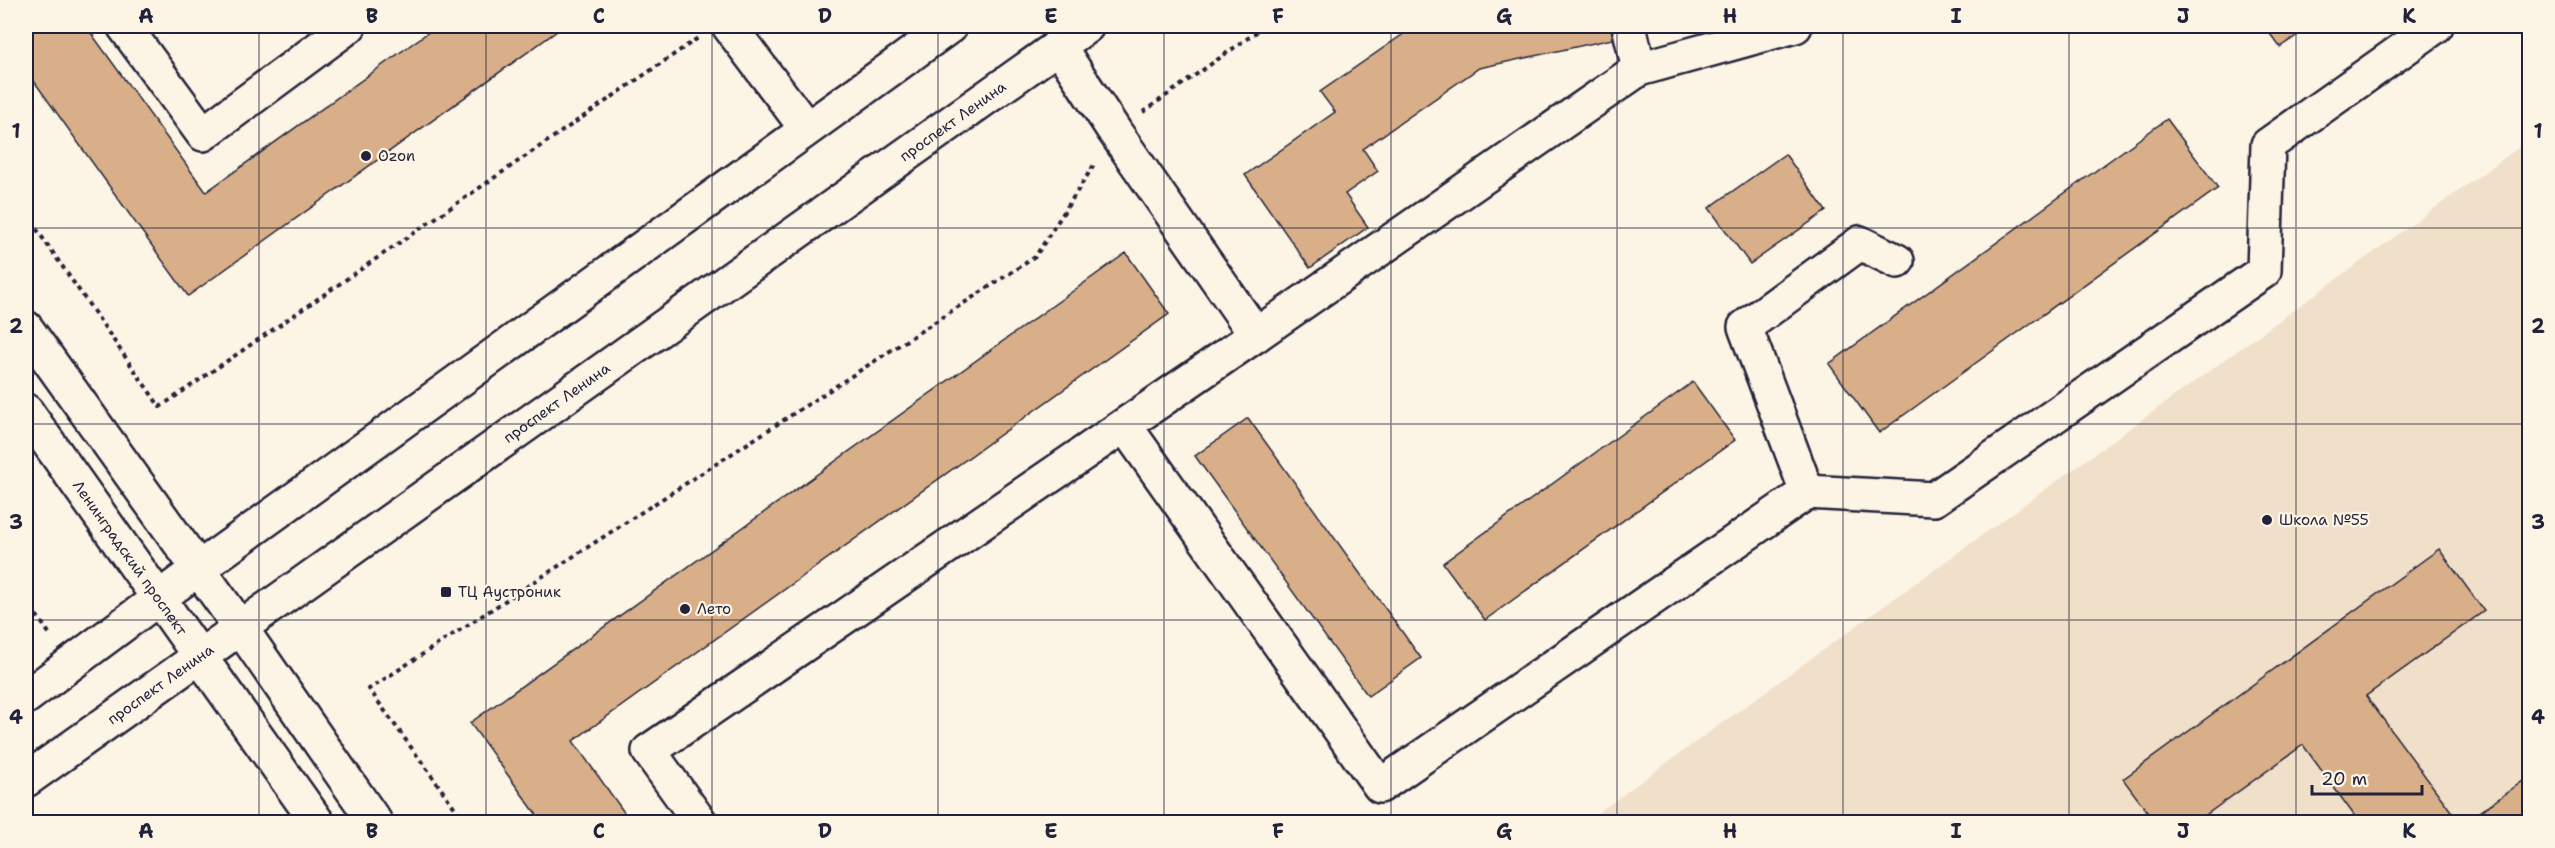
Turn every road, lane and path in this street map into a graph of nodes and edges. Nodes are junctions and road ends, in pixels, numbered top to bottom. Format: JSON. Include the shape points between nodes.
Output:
{"nodes":[{"id":1,"x":124,"y":26,"type":"edge"},
{"id":2,"x":349,"y":26,"type":"edge"},
{"id":3,"x":950,"y":26,"type":"edge"},
{"id":4,"x":1087,"y":26,"type":"edge"},
{"id":5,"x":1265,"y":26,"type":"edge"},
{"id":6,"x":1629,"y":26,"type":"edge"},
{"id":7,"x":1795,"y":26,"type":"edge"},
{"id":8,"x":2436,"y":26,"type":"edge"},
{"id":9,"x":718,"y":29,"type":"edge"},
{"id":10,"x":1058,"y":45,"type":"junction"},
{"id":11,"x":1639,"y":69,"type":"junction"},
{"id":12,"x":806,"y":128,"type":"junction"},
{"id":13,"x":1115,"y":132,"type":"junction"},
{"id":14,"x":26,"y":214,"type":"edge"},
{"id":15,"x":1897,"y":261,"type":"dead end"},
{"id":16,"x":26,"y":328,"type":"edge"},
{"id":17,"x":1256,"y":334,"type":"junction"},
{"id":18,"x":26,"y":411,"type":"edge"},
{"id":19,"x":1125,"y":426,"type":"junction"},
{"id":20,"x":1807,"y":492,"type":"junction"},
{"id":21,"x":198,"y":569,"type":"junction"},
{"id":22,"x":159,"y":598,"type":"junction"},
{"id":23,"x":26,"y":600,"type":"edge"},
{"id":24,"x":240,"y":627,"type":"junction"},
{"id":25,"x":52,"y":636,"type":"dead end"},
{"id":26,"x":200,"y":655,"type":"junction"},
{"id":27,"x":26,"y":697,"type":"edge"},
{"id":28,"x":26,"y":780,"type":"edge"},
{"id":29,"x":161,"y":822,"type":"edge"},
{"id":30,"x":167,"y":822,"type":"edge"},
{"id":31,"x":317,"y":822,"type":"edge"},
{"id":32,"x":375,"y":822,"type":"edge"},
{"id":33,"x":465,"y":822,"type":"edge"},
{"id":34,"x":700,"y":822,"type":"edge"}],
"edges":[{"from":1,"to":2,"type":"main road","via":[[202,134]]},
{"from":3,"to":12,"type":"main road"},
{"from":4,"to":10,"type":"main road","name":"проспект Ленина"},
{"from":5,"to":13,"type":"path"},
{"from":6,"to":11,"type":"main road"},
{"from":7,"to":11,"type":"main road"},
{"from":8,"to":20,"type":"main road","via":[[2268,145],[2265,271],[1934,499]]},
{"from":9,"to":12,"type":"main road"},
{"from":9,"to":14,"type":"path","via":[[160,407]]},
{"from":10,"to":13,"type":"main road"},
{"from":10,"to":24,"type":"main road","name":"проспект Ленина"},
{"from":11,"to":17,"type":"main road"},
{"from":12,"to":21,"type":"main road"},
{"from":13,"to":17,"type":"main road"},
{"from":13,"to":33,"type":"path","via":[[1035,257],[369,689]]},
{"from":15,"to":20,"type":"main road","via":[[1860,243],[1745,327]]},
{"from":16,"to":21,"type":"main road"},
{"from":17,"to":19,"type":"main road"},
{"from":18,"to":22,"type":"main road","name":"Ленинградский проспект"},
{"from":19,"to":20,"type":"main road","via":[[1380,786]]},
{"from":19,"to":34,"type":"main road","via":[[649,752]]},
{"from":21,"to":22,"type":"main road"},
{"from":21,"to":24,"type":"main road"},
{"from":22,"to":26,"type":"main road","name":"Ленинградский проспект"},
{"from":22,"to":27,"type":"main road"},
{"from":23,"to":25,"type":"path"},
{"from":24,"to":26,"type":"main road","name":"проспект Ленина"},
{"from":24,"to":32,"type":"main road"},
{"from":26,"to":28,"type":"main road","name":"проспект Ленина"},
{"from":26,"to":31,"type":"main road","name":"Ленинградский проспект"},
{"from":29,"to":30,"type":"path","via":[[171,816]]}]}
